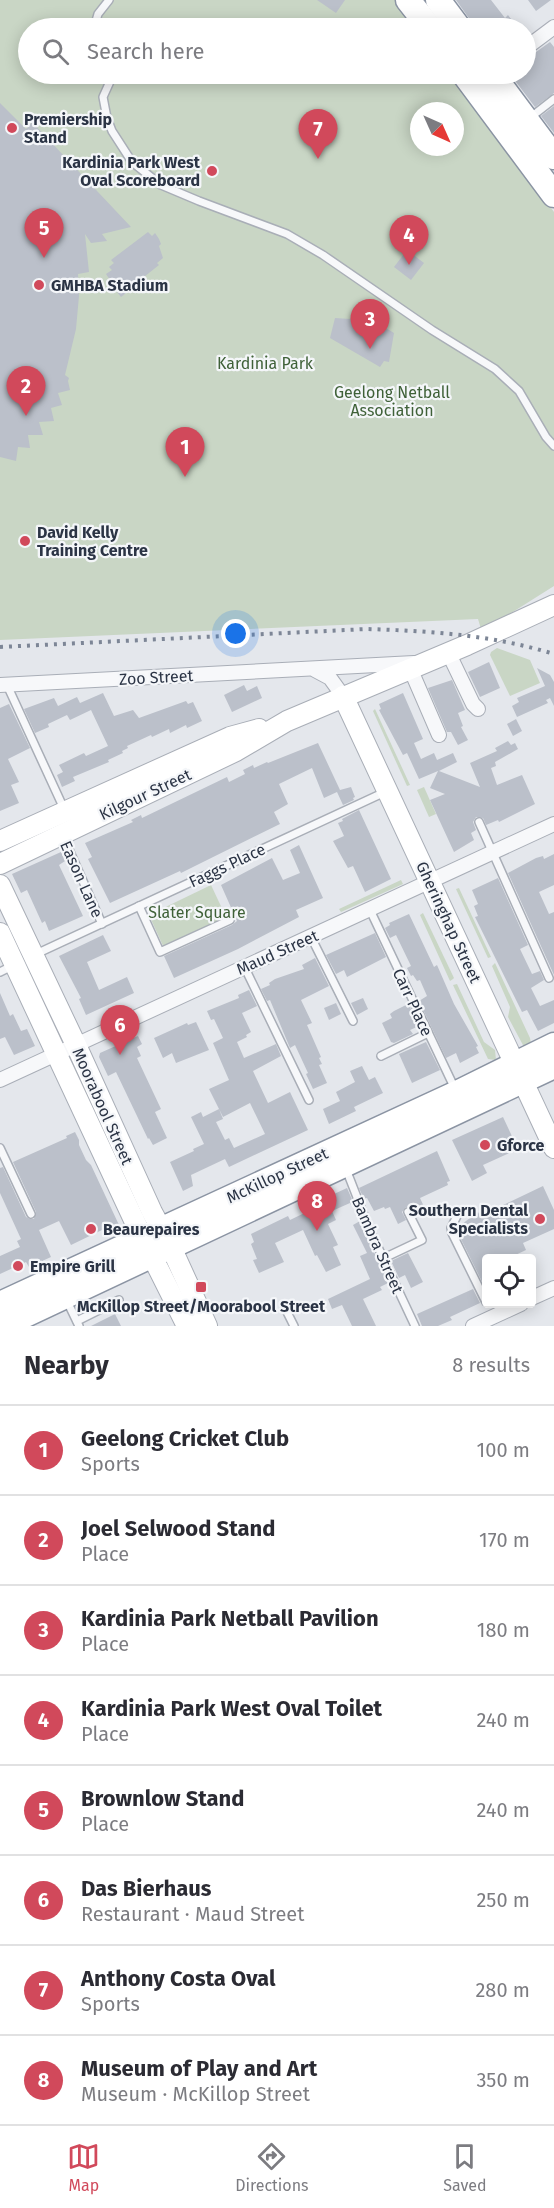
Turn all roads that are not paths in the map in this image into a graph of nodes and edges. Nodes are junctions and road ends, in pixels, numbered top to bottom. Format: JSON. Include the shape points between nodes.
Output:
{"nodes":[{"id":1,"x":109,"y":0,"type":"edge"},
{"id":2,"x":408,"y":0,"type":"edge"},
{"id":3,"x":438,"y":0,"type":"edge"},
{"id":4,"x":98,"y":18,"type":"edge"},
{"id":5,"x":422,"y":18,"type":"edge"},
{"id":6,"x":452,"y":18,"type":"edge"},
{"id":7,"x":553,"y":29,"type":"edge"},
{"id":8,"x":536,"y":41,"type":"edge"},
{"id":9,"x":109,"y":84,"type":"edge"},
{"id":10,"x":471,"y":84,"type":"edge"},
{"id":11,"x":499,"y":84,"type":"edge"},
{"id":12,"x":554,"y":99,"type":"edge"},
{"id":13,"x":526,"y":120,"type":"junction"},
{"id":14,"x":554,"y":157,"type":"edge"},
{"id":15,"x":554,"y":195,"type":"edge"},
{"id":16,"x":554,"y":446,"type":"edge"},
{"id":17,"x":554,"y":595,"type":"edge"},
{"id":18,"x":554,"y":605,"type":"edge"},
{"id":19,"x":508,"y":626,"type":"junction"},
{"id":20,"x":448,"y":652,"type":"junction"},
{"id":21,"x":417,"y":665,"type":"junction"},
{"id":22,"x":313,"y":669,"type":"junction"},
{"id":23,"x":4,"y":685,"type":"edge"},
{"id":24,"x":343,"y":696,"type":"junction"},
{"id":25,"x":474,"y":708,"type":"dead end"},
{"id":26,"x":439,"y":735,"type":"dead end"},
{"id":27,"x":388,"y":791,"type":"junction"},
{"id":28,"x":479,"y":822,"type":"dead end"},
{"id":29,"x":67,"y":825,"type":"junction"},
{"id":30,"x":554,"y":825,"type":"edge"},
{"id":31,"x":0,"y":841,"type":"edge"},
{"id":32,"x":494,"y":853,"type":"junction"},
{"id":33,"x":0,"y":864,"type":"edge"},
{"id":34,"x":430,"y":883,"type":"junction"},
{"id":35,"x":0,"y":885,"type":"edge"},
{"id":36,"x":139,"y":906,"type":"junction"},
{"id":37,"x":370,"y":910,"type":"junction"},
{"id":38,"x":230,"y":920,"type":"dead end"},
{"id":39,"x":102,"y":924,"type":"junction"},
{"id":40,"x":0,"y":933,"type":"edge"},
{"id":41,"x":311,"y":937,"type":"junction"},
{"id":42,"x":34,"y":955,"type":"junction"},
{"id":43,"x":244,"y":966,"type":"junction"},
{"id":44,"x":8,"y":968,"type":"edge"},
{"id":45,"x":549,"y":978,"type":"dead end"},
{"id":46,"x":353,"y":1021,"type":"dead end"},
{"id":47,"x":428,"y":1033,"type":"junction"},
{"id":48,"x":76,"y":1045,"type":"junction"},
{"id":49,"x":554,"y":1045,"type":"edge"},
{"id":50,"x":57,"y":1054,"type":"junction"},
{"id":51,"x":381,"y":1056,"type":"dead end"},
{"id":52,"x":554,"y":1066,"type":"edge"},
{"id":53,"x":518,"y":1072,"type":"junction"},
{"id":54,"x":0,"y":1080,"type":"edge"},
{"id":55,"x":457,"y":1093,"type":"junction"},
{"id":56,"x":309,"y":1100,"type":"dead end"},
{"id":57,"x":0,"y":1148,"type":"edge"},
{"id":58,"x":554,"y":1148,"type":"edge"},
{"id":59,"x":344,"y":1164,"type":"junction"},
{"id":60,"x":408,"y":1212,"type":"dead end"},
{"id":61,"x":31,"y":1214,"type":"dead end"},
{"id":62,"x":458,"y":1214,"type":"dead end"},
{"id":63,"x":157,"y":1242,"type":"junction"},
{"id":64,"x":384,"y":1258,"type":"junction"},
{"id":65,"x":554,"y":1288,"type":"edge"},
{"id":66,"x":536,"y":1296,"type":"edge"},
{"id":67,"x":65,"y":1297,"type":"junction"},
{"id":68,"x":119,"y":1300,"type":"dead end"},
{"id":69,"x":0,"y":1304,"type":"edge"},
{"id":70,"x":509,"y":1308,"type":"edge"},
{"id":71,"x":287,"y":1312,"type":"dead end"},
{"id":72,"x":486,"y":1316,"type":"edge"},
{"id":73,"x":78,"y":1324,"type":"edge"},
{"id":74,"x":2,"y":1326,"type":"edge"},
{"id":75,"x":187,"y":1326,"type":"edge"},
{"id":76,"x":207,"y":1326,"type":"edge"},
{"id":77,"x":294,"y":1326,"type":"edge"},
{"id":78,"x":415,"y":1326,"type":"edge"}],
"edges":[{"from":1,"to":4,"type":"lane"},
{"from":2,"to":5,"type":"highway"},
{"from":3,"to":6,"type":"highway"},
{"from":7,"to":8,"type":"street"},
{"from":9,"to":16,"type":"lane","via":[[103,97],[107,118],[132,162],[161,185],[287,234],[495,369],[519,391]]},
{"from":10,"to":15,"type":"highway"},
{"from":11,"to":13,"type":"highway"},
{"from":12,"to":13,"type":"lane"},
{"from":13,"to":14,"type":"highway"},
{"from":17,"to":19,"type":"street","name":"Kilgour Street"},
{"from":18,"to":19,"type":"street","name":"Kilgour Street"},
{"from":19,"to":20,"type":"street","name":"Kilgour Street"},
{"from":20,"to":21,"type":"street","name":"Kilgour Street"},
{"from":20,"to":25,"type":"street"},
{"from":21,"to":22,"type":"street","name":"Zoo Street"},
{"from":21,"to":24,"type":"street","name":"Kilgour Street"},
{"from":21,"to":26,"type":"street"},
{"from":22,"to":23,"type":"street","name":"Zoo Street"},
{"from":22,"to":24,"type":"street","via":[[330,678]]},
{"from":23,"to":29,"type":"lane","name":"Eason Lane"},
{"from":24,"to":27,"type":"street","name":"Gheringhap Street"},
{"from":24,"to":29,"type":"street","name":"Kilgour Street","via":[[287,721],[230,737]]},
{"from":27,"to":34,"type":"street","name":"Gheringhap Street"},
{"from":27,"to":36,"type":"lane","name":"Faggs Place"},
{"from":28,"to":32,"type":"lane"},
{"from":29,"to":31,"type":"street","name":"Kilgour Street"},
{"from":29,"to":33,"type":"street","name":"Kilgour Street"},
{"from":29,"to":39,"type":"lane","name":"Eason Lane"},
{"from":30,"to":32,"type":"street","name":"Maud Street"},
{"from":32,"to":34,"type":"street","name":"Maud Street"},
{"from":32,"to":45,"type":"lane"},
{"from":34,"to":37,"type":"street","name":"Maud Street"},
{"from":34,"to":53,"type":"street","name":"Gheringhap Street"},
{"from":35,"to":42,"type":"street","name":"Moorabool Street"},
{"from":36,"to":38,"type":"lane","via":[[160,952]]},
{"from":36,"to":39,"type":"lane","name":"Faggs Place"},
{"from":37,"to":41,"type":"street","name":"Maud Street"},
{"from":37,"to":47,"type":"lane","name":"Carr Place"},
{"from":39,"to":42,"type":"lane","name":"Faggs Place"},
{"from":40,"to":44,"type":"street","name":"Moorabool Street"},
{"from":41,"to":43,"type":"street","name":"Maud Street"},
{"from":41,"to":46,"type":"lane"},
{"from":42,"to":48,"type":"street","name":"Moorabool Street"},
{"from":43,"to":48,"type":"street","name":"Maud Street"},
{"from":43,"to":56,"type":"lane"},
{"from":44,"to":50,"type":"street","name":"Moorabool Street"},
{"from":47,"to":51,"type":"lane"},
{"from":47,"to":55,"type":"lane","name":"Carr Place"},
{"from":48,"to":50,"type":"street","name":"Maud Street"},
{"from":48,"to":63,"type":"street","name":"Moorabool Street"},
{"from":49,"to":53,"type":"highway","name":"McKillop Street"},
{"from":50,"to":54,"type":"street","name":"Maud Street"},
{"from":50,"to":63,"type":"street","name":"Moorabool Street"},
{"from":52,"to":53,"type":"highway","name":"McKillop Street"},
{"from":53,"to":55,"type":"highway","name":"McKillop Street"},
{"from":53,"to":58,"type":"street","name":"Gheringhap Street"},
{"from":53,"to":59,"type":"highway","name":"McKillop Street"},
{"from":55,"to":63,"type":"highway","name":"McKillop Street"},
{"from":57,"to":61,"type":"lane"},
{"from":59,"to":63,"type":"highway","name":"McKillop Street"},
{"from":59,"to":64,"type":"lane","name":"Bambra Street"},
{"from":60,"to":64,"type":"lane","via":[[422,1240]]},
{"from":62,"to":72,"type":"lane","via":[[452,1233]]},
{"from":63,"to":67,"type":"highway","name":"McKillop Street"},
{"from":63,"to":69,"type":"highway","name":"McKillop Street"},
{"from":63,"to":75,"type":"street","name":"Moorabool Street"},
{"from":63,"to":76,"type":"street","name":"Moorabool Street"},
{"from":64,"to":78,"type":"lane","name":"Bambra Street"},
{"from":65,"to":66,"type":"street"},
{"from":67,"to":73,"type":"lane"},
{"from":67,"to":74,"type":"highway","name":"McKillop Street"},
{"from":68,"to":73,"type":"lane"},
{"from":70,"to":72,"type":"street"},
{"from":71,"to":77,"type":"lane"}]}
